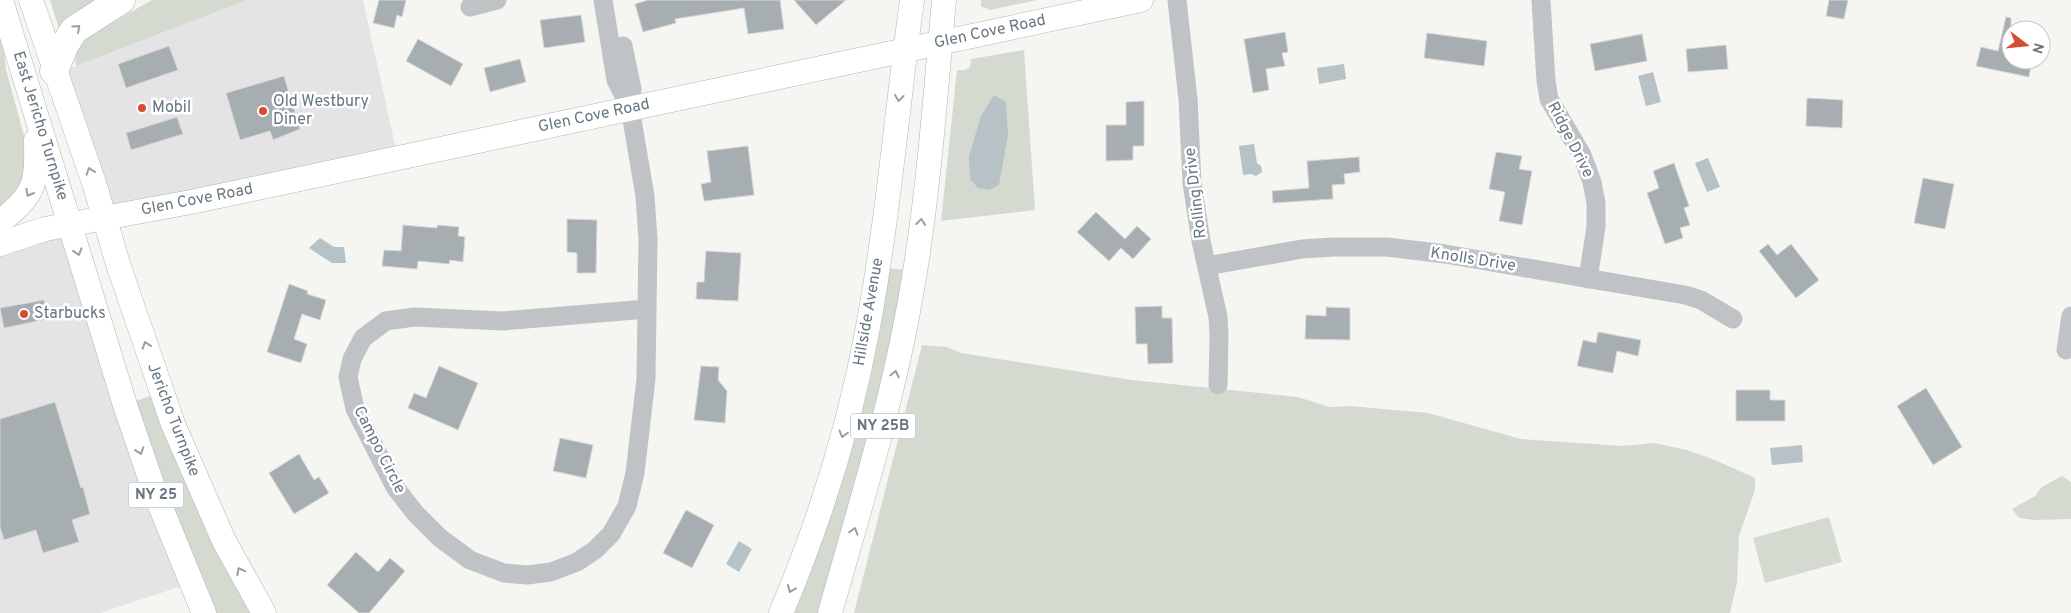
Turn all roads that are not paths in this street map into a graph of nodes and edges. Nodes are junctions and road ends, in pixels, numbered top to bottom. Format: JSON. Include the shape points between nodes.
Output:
{"nodes":[{"id":1,"x":1,"y":0,"type":"edge"},
{"id":2,"x":30,"y":0,"type":"edge"},
{"id":3,"x":121,"y":0,"type":"edge"},
{"id":4,"x":497,"y":0,"type":"edge"},
{"id":5,"x":603,"y":0,"type":"edge"},
{"id":6,"x":613,"y":0,"type":"edge"},
{"id":7,"x":912,"y":0,"type":"edge"},
{"id":8,"x":944,"y":0,"type":"edge"},
{"id":9,"x":1141,"y":0,"type":"edge"},
{"id":10,"x":1177,"y":0,"type":"edge"},
{"id":11,"x":1541,"y":0,"type":"edge"},
{"id":12,"x":470,"y":7,"type":"dead end"},
{"id":13,"x":940,"y":43,"type":"junction"},
{"id":14,"x":905,"y":49,"type":"junction"},
{"id":15,"x":54,"y":71,"type":"junction"},
{"id":16,"x":630,"y":108,"type":"junction"},
{"id":17,"x":35,"y":111,"type":"junction"},
{"id":18,"x":103,"y":218,"type":"junction"},
{"id":19,"x":0,"y":223,"type":"edge"},
{"id":20,"x":70,"y":224,"type":"junction"},
{"id":21,"x":46,"y":229,"type":"junction"},
{"id":22,"x":0,"y":244,"type":"edge"},
{"id":23,"x":1207,"y":266,"type":"junction"},
{"id":24,"x":1588,"y":279,"type":"junction"},
{"id":25,"x":646,"y":309,"type":"junction"},
{"id":26,"x":2071,"y":316,"type":"edge"},
{"id":27,"x":1733,"y":319,"type":"dead end"},
{"id":28,"x":2066,"y":350,"type":"dead end"},
{"id":29,"x":1218,"y":385,"type":"dead end"},
{"id":30,"x":204,"y":613,"type":"edge"},
{"id":31,"x":264,"y":613,"type":"edge"},
{"id":32,"x":781,"y":613,"type":"edge"},
{"id":33,"x":830,"y":613,"type":"edge"}],
"edges":[{"from":1,"to":17,"type":"main road","name":"East Jericho Turnpike","number":"NY 25"},
{"from":2,"to":15,"type":"main road","name":"East Jericho Turnpike","number":"NY 25"},
{"from":15,"to":3,"type":"highway","one_way":true,"via":[[74,30]]},
{"from":4,"to":12,"type":"street"},
{"from":5,"to":16,"type":"street","via":[[616,80]]},
{"from":6,"to":16,"type":"street","via":[[632,89]]},
{"from":7,"to":14,"type":"main road","name":"Hillside Avenue","number":"NY 25B"},
{"from":8,"to":13,"type":"main road","number":"NY 25B"},
{"from":9,"to":13,"type":"main road","name":"Glen Cove Road"},
{"from":10,"to":23,"type":"street","name":"Rolling Drive","via":[[1188,99],[1192,183]]},
{"from":11,"to":24,"type":"street","name":"Ridge Drive","via":[[1549,99],[1582,155],[1596,203],[1596,227]]},
{"from":13,"to":14,"type":"main road","name":"Glen Cove Road"},
{"from":33,"to":13,"type":"main road","number":"NY 25B","one_way":true,"via":[[884,422],[908,309],[924,203]]},
{"from":14,"to":16,"type":"main road","name":"Glen Cove Road"},
{"from":14,"to":32,"type":"main road","name":"Hillside Avenue","number":"NY 25B","one_way":true,"via":[[878,266],[862,359],[832,478]]},
{"from":18,"to":15,"type":"main road","name":"East Jericho Turnpike","number":"NY 25","one_way":true,"via":[[94,183]]},
{"from":16,"to":18,"type":"main road","name":"Glen Cove Road"},
{"from":16,"to":25,"type":"street","name":"Campo Circle","via":[[645,196],[648,239]]},
{"from":17,"to":19,"type":"main road","one_way":true,"via":[[37,166],[34,185],[23,203]]},
{"from":17,"to":20,"type":"main road","name":"East Jericho Turnpike","number":"NY 25"},
{"from":18,"to":20,"type":"main road","name":"Glen Cove Road"},
{"from":31,"to":18,"type":"main road","name":"Jericho Turnpike","number":"NY 25","one_way":true,"via":[[224,541],[184,451]]},
{"from":19,"to":21,"type":"main road","name":"Glen Cove Road"},
{"from":20,"to":21,"type":"main road","name":"Glen Cove Road"},
{"from":20,"to":30,"type":"main road","number":"NY 25","one_way":true,"via":[[149,477]]},
{"from":21,"to":22,"type":"main road","name":"Glen Cove Road"},
{"from":23,"to":24,"type":"street","name":"Knolls Drive","via":[[1302,249],[1387,248],[1445,254]]},
{"from":23,"to":29,"type":"street","name":"Rolling Drive","via":[[1218,326]]},
{"from":24,"to":27,"type":"street","name":"Knolls Drive","via":[[1684,295],[1701,300]]},
{"from":25,"to":25,"type":"street","name":"Campo Circle","via":[[646,379],[635,473],[627,506],[611,534],[595,550],[577,562],[551,572],[504,573],[470,560],[440,538],[415,513],[395,487],[355,409],[348,377],[352,359],[363,338],[386,320],[414,317],[502,321]]},
{"from":26,"to":28,"type":"street"}]}
